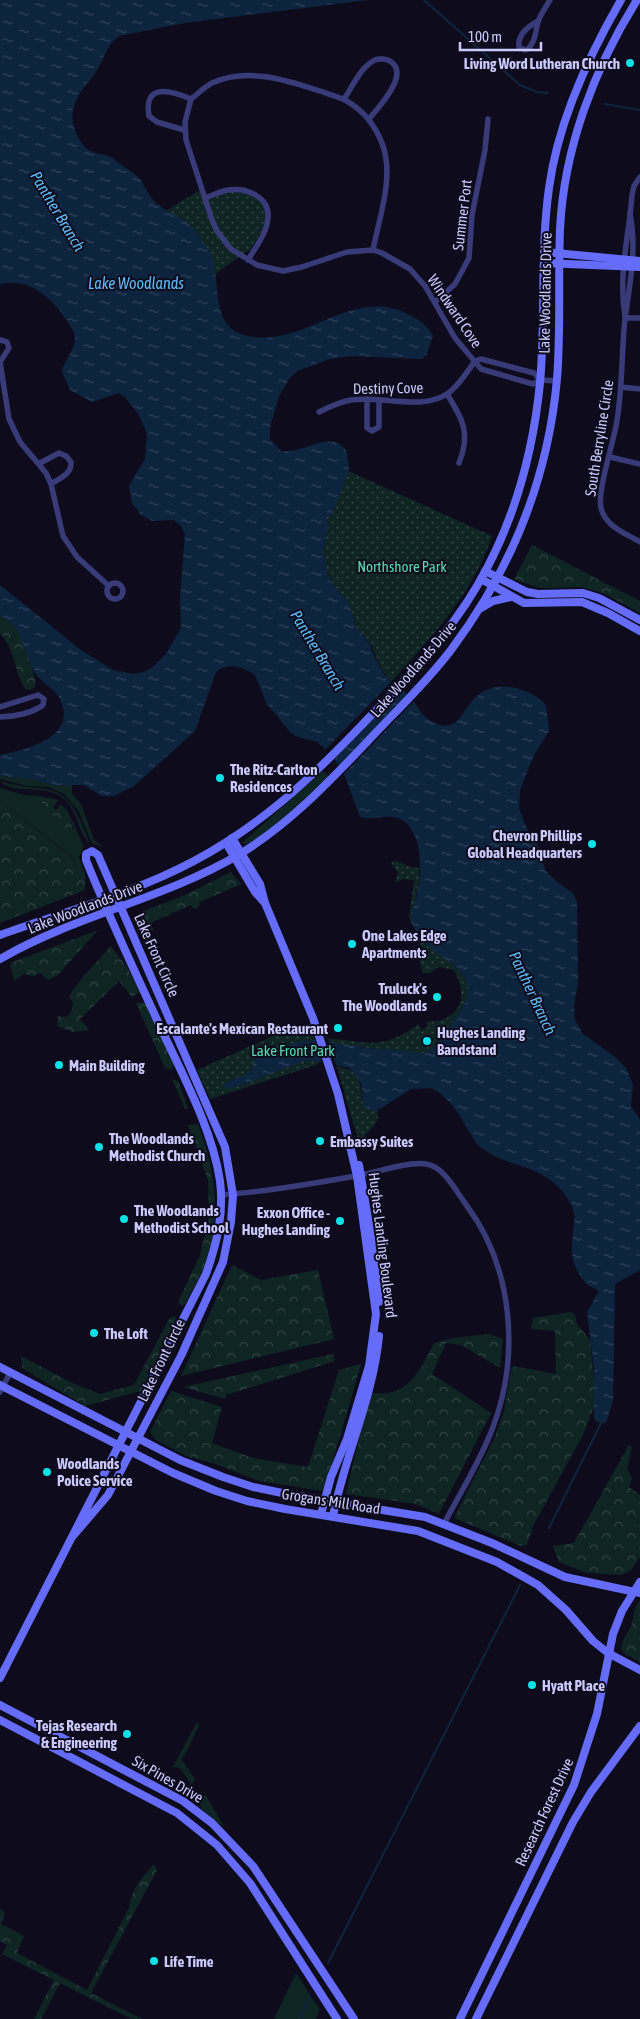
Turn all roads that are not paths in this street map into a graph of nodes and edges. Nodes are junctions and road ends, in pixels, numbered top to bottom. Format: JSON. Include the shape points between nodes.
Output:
{"nodes":[{"id":1,"x":550,"y":0,"type":"edge"},
{"id":2,"x":621,"y":0,"type":"edge"},
{"id":3,"x":637,"y":0,"type":"edge"},
{"id":4,"x":538,"y":21,"type":"junction"},
{"id":5,"x":192,"y":99,"type":"junction"},
{"id":6,"x":344,"y":99,"type":"junction"},
{"id":7,"x":369,"y":119,"type":"junction"},
{"id":8,"x":488,"y":119,"type":"dead end"},
{"id":9,"x":184,"y":130,"type":"junction"},
{"id":10,"x":640,"y":177,"type":"edge"},
{"id":11,"x":206,"y":198,"type":"junction"},
{"id":12,"x":630,"y":213,"type":"junction"},
{"id":13,"x":374,"y":250,"type":"junction"},
{"id":14,"x":545,"y":252,"type":"junction"},
{"id":15,"x":560,"y":253,"type":"junction"},
{"id":16,"x":623,"y":258,"type":"junction"},
{"id":17,"x":248,"y":260,"type":"junction"},
{"id":18,"x":637,"y":260,"type":"edge"},
{"id":19,"x":544,"y":263,"type":"junction"},
{"id":20,"x":559,"y":264,"type":"junction"},
{"id":21,"x":636,"y":267,"type":"edge"},
{"id":22,"x":623,"y":268,"type":"junction"},
{"id":23,"x":435,"y":302,"type":"junction"},
{"id":24,"x":625,"y":318,"type":"junction"},
{"id":25,"x":640,"y":318,"type":"edge"},
{"id":26,"x":0,"y":340,"type":"edge"},
{"id":27,"x":475,"y":361,"type":"junction"},
{"id":28,"x":0,"y":362,"type":"edge"},
{"id":29,"x":540,"y":380,"type":"junction"},
{"id":30,"x":557,"y":381,"type":"junction"},
{"id":31,"x":621,"y":387,"type":"junction"},
{"id":32,"x":640,"y":389,"type":"edge"},
{"id":33,"x":447,"y":394,"type":"junction"},
{"id":34,"x":367,"y":399,"type":"junction"},
{"id":35,"x":379,"y":400,"type":"junction"},
{"id":36,"x":319,"y":412,"type":"dead end"},
{"id":37,"x":610,"y":457,"type":"junction"},
{"id":38,"x":40,"y":463,"type":"junction"},
{"id":39,"x":459,"y":463,"type":"dead end"},
{"id":40,"x":640,"y":464,"type":"edge"},
{"id":41,"x":51,"y":484,"type":"junction"},
{"id":42,"x":640,"y":542,"type":"edge"},
{"id":43,"x":485,"y":570,"type":"junction"},
{"id":44,"x":498,"y":578,"type":"junction"},
{"id":45,"x":481,"y":579,"type":"junction"},
{"id":46,"x":109,"y":586,"type":"dead end"},
{"id":47,"x":493,"y":586,"type":"junction"},
{"id":48,"x":511,"y":597,"type":"junction"},
{"id":49,"x":613,"y":604,"type":"junction"},
{"id":50,"x":479,"y":609,"type":"junction"},
{"id":51,"x":608,"y":612,"type":"junction"},
{"id":52,"x":640,"y":620,"type":"edge"},
{"id":53,"x":640,"y":631,"type":"edge"},
{"id":54,"x":0,"y":707,"type":"edge"},
{"id":55,"x":0,"y":716,"type":"edge"},
{"id":56,"x":229,"y":841,"type":"junction"},
{"id":57,"x":241,"y":853,"type":"junction"},
{"id":58,"x":233,"y":858,"type":"junction"},
{"id":59,"x":104,"y":869,"type":"junction"},
{"id":60,"x":91,"y":874,"type":"junction"},
{"id":61,"x":114,"y":894,"type":"junction"},
{"id":62,"x":101,"y":898,"type":"junction"},
{"id":63,"x":265,"y":903,"type":"junction"},
{"id":64,"x":120,"y":907,"type":"junction"},
{"id":65,"x":108,"y":912,"type":"junction"},
{"id":66,"x":0,"y":935,"type":"edge"},
{"id":67,"x":0,"y":959,"type":"edge"},
{"id":68,"x":359,"y":1176,"type":"junction"},
{"id":69,"x":232,"y":1194,"type":"junction"},
{"id":70,"x":221,"y":1195,"type":"junction"},
{"id":71,"x":0,"y":1367,"type":"edge"},
{"id":72,"x":10,"y":1373,"type":"junction"},
{"id":73,"x":1,"y":1388,"type":"edge"},
{"id":74,"x":125,"y":1432,"type":"junction"},
{"id":75,"x":138,"y":1438,"type":"junction"},
{"id":76,"x":119,"y":1445,"type":"junction"},
{"id":77,"x":131,"y":1451,"type":"junction"},
{"id":78,"x":214,"y":1474,"type":"junction"},
{"id":79,"x":208,"y":1488,"type":"junction"},
{"id":80,"x":324,"y":1500,"type":"junction"},
{"id":81,"x":336,"y":1501,"type":"junction"},
{"id":82,"x":321,"y":1514,"type":"junction"},
{"id":83,"x":333,"y":1516,"type":"junction"},
{"id":84,"x":444,"y":1524,"type":"junction"},
{"id":85,"x":74,"y":1536,"type":"junction"},
{"id":86,"x":640,"y":1582,"type":"edge"},
{"id":87,"x":636,"y":1592,"type":"edge"},
{"id":88,"x":608,"y":1653,"type":"junction"},
{"id":89,"x":640,"y":1670,"type":"edge"},
{"id":90,"x":0,"y":1678,"type":"edge"},
{"id":91,"x":0,"y":1705,"type":"edge"},
{"id":92,"x":0,"y":1720,"type":"edge"},
{"id":93,"x":640,"y":1726,"type":"edge"},
{"id":94,"x":554,"y":1830,"type":"junction"},
{"id":95,"x":562,"y":1845,"type":"junction"},
{"id":96,"x":260,"y":1876,"type":"junction"},
{"id":97,"x":250,"y":1883,"type":"junction"},
{"id":98,"x":308,"y":1950,"type":"junction"},
{"id":99,"x":492,"y":1953,"type":"junction"},
{"id":100,"x":297,"y":1957,"type":"junction"},
{"id":101,"x":499,"y":1973,"type":"junction"},
{"id":102,"x":337,"y":2019,"type":"edge"},
{"id":103,"x":354,"y":2019,"type":"edge"},
{"id":104,"x":460,"y":2019,"type":"edge"},
{"id":105,"x":476,"y":2019,"type":"edge"}],
"edges":[{"from":1,"to":4,"type":"street"},
{"from":2,"to":14,"type":"main road","name":"Lake Woodlands Drive","via":[[581,78],[556,152],[549,188]]},
{"from":3,"to":15,"type":"main road","name":"Lake Woodlands Drive","via":[[613,42],[581,120],[564,192]]},
{"from":4,"to":4,"type":"street","via":[[528,26],[522,35],[518,44],[522,49],[528,49],[537,36]]},
{"from":5,"to":6,"type":"street","via":[[212,83],[261,76],[286,80]]},
{"from":5,"to":9,"type":"street"},
{"from":5,"to":9,"type":"street","via":[[165,90],[156,92],[150,99],[149,116],[157,122]]},
{"from":6,"to":7,"type":"street"},
{"from":6,"to":7,"type":"street","via":[[365,68],[375,60],[392,62],[397,71],[396,82]]},
{"from":7,"to":13,"type":"street","via":[[383,146],[387,168]]},
{"from":8,"to":23,"type":"street","name":"Summer Port","via":[[472,215],[469,258],[455,284]]},
{"from":9,"to":11,"type":"street","name":"Windward Cove"},
{"from":10,"to":12,"type":"street","name":"South Berryline Circle","via":[[634,186]]},
{"from":11,"to":17,"type":"street","name":"Windward Cove","via":[[217,231],[231,249]]},
{"from":11,"to":17,"type":"street","via":[[225,190],[241,190],[252,193],[265,204],[267,223]]},
{"from":12,"to":16,"type":"street","name":"South Berryline Circle"},
{"from":12,"to":18,"type":"street","name":"South Berryline Circle"},
{"from":13,"to":17,"type":"street","name":"Windward Cove","via":[[347,252],[283,271],[265,268]]},
{"from":13,"to":23,"type":"street","name":"Windward Cove","via":[[410,269]]},
{"from":14,"to":15,"type":"main road"},
{"from":14,"to":19,"type":"main road","name":"Lake Woodlands Drive"},
{"from":15,"to":16,"type":"main road"},
{"from":15,"to":20,"type":"main road","name":"Lake Woodlands Drive"},
{"from":16,"to":18,"type":"main road"},
{"from":16,"to":22,"type":"street","name":"South Berryline Circle"},
{"from":18,"to":21,"type":"street","name":"South Berryline Circle"},
{"from":19,"to":20,"type":"main road"},
{"from":19,"to":29,"type":"main road","name":"Lake Woodlands Drive"},
{"from":20,"to":22,"type":"main road"},
{"from":20,"to":30,"type":"main road","name":"Lake Woodlands Drive"},
{"from":21,"to":22,"type":"main road"},
{"from":21,"to":24,"type":"street","name":"South Berryline Circle"},
{"from":22,"to":24,"type":"street","name":"South Berryline Circle"},
{"from":23,"to":27,"type":"street","name":"Windward Cove","via":[[455,338]]},
{"from":24,"to":25,"type":"street"},
{"from":24,"to":31,"type":"street","name":"South Berryline Circle"},
{"from":26,"to":28,"type":"street","via":[[7,342],[10,348]]},
{"from":27,"to":29,"type":"street","name":"Windward Cove","via":[[481,359],[534,373]]},
{"from":27,"to":29,"type":"street","name":"Windward Cove","via":[[481,369],[501,376],[533,384]]},
{"from":27,"to":33,"type":"street"},
{"from":28,"to":38,"type":"street","via":[[12,427],[20,442]]},
{"from":29,"to":30,"type":"street","name":"Windward Cove"},
{"from":29,"to":43,"type":"main road","name":"Lake Woodlands Drive","via":[[536,418],[522,478],[504,530]]},
{"from":30,"to":44,"type":"main road","name":"Lake Woodlands Drive","via":[[538,483],[519,536]]},
{"from":31,"to":32,"type":"street"},
{"from":31,"to":37,"type":"street","name":"South Berryline Circle"},
{"from":33,"to":35,"type":"street","name":"Destiny Cove","via":[[420,402]]},
{"from":33,"to":39,"type":"street","via":[[466,432]]},
{"from":34,"to":35,"type":"street","name":"Destiny Cove"},
{"from":34,"to":35,"type":"street","via":[[367,428],[372,431],[379,427]]},
{"from":34,"to":36,"type":"street","name":"Destiny Cove","via":[[339,402]]},
{"from":37,"to":40,"type":"street"},
{"from":37,"to":42,"type":"street","name":"South Berryline Circle","via":[[601,493],[601,509],[613,526]]},
{"from":38,"to":41,"type":"street"},
{"from":38,"to":41,"type":"street","via":[[58,453],[69,458],[70,470]]},
{"from":41,"to":46,"type":"street","via":[[62,536],[77,557]]},
{"from":43,"to":44,"type":"main road"},
{"from":43,"to":45,"type":"main road","name":"Lake Woodlands Drive"},
{"from":44,"to":47,"type":"main road","name":"Lake Woodlands Drive"},
{"from":44,"to":49,"type":"main road","via":[[528,592],[583,593]]},
{"from":45,"to":47,"type":"main road"},
{"from":45,"to":56,"type":"main road","name":"Lake Woodlands Drive","via":[[437,642],[320,768],[277,808]]},
{"from":47,"to":48,"type":"main road"},
{"from":47,"to":50,"type":"main road","name":"Lake Woodlands Drive"},
{"from":48,"to":50,"type":"main road","via":[[493,601]]},
{"from":48,"to":51,"type":"main road","via":[[537,604],[582,602]]},
{"from":49,"to":51,"type":"main road"},
{"from":49,"to":52,"type":"main road"},
{"from":50,"to":57,"type":"main road","name":"Lake Woodlands Drive","via":[[450,652],[332,779],[287,820]]},
{"from":51,"to":53,"type":"main road"},
{"from":54,"to":55,"type":"street","via":[[38,695],[44,699],[40,708]]},
{"from":56,"to":57,"type":"main road","name":"Hughes Landing Boulevard"},
{"from":56,"to":58,"type":"main road","name":"Hughes Landing Boulevard"},
{"from":56,"to":61,"type":"main road","name":"Lake Woodlands Drive","via":[[156,880]]},
{"from":57,"to":58,"type":"main road","name":"Lake Woodlands Drive"},
{"from":57,"to":63,"type":"main road","name":"Hughes Landing Boulevard","via":[[260,884]]},
{"from":58,"to":63,"type":"main road","name":"Hughes Landing Boulevard"},
{"from":58,"to":64,"type":"main road","name":"Lake Woodlands Drive","via":[[162,893]]},
{"from":59,"to":60,"type":"main road"},
{"from":59,"to":60,"type":"main road","name":"Lake Front Circle","via":[[97,853],[89,852],[86,858]]},
{"from":59,"to":61,"type":"main road","name":"Lake Front Circle"},
{"from":60,"to":62,"type":"main road","name":"Lake Front Circle"},
{"from":61,"to":62,"type":"main road","name":"Lake Woodlands Drive"},
{"from":61,"to":64,"type":"main road","name":"Lake Front Circle"},
{"from":62,"to":65,"type":"main road","name":"Lake Front Circle"},
{"from":62,"to":66,"type":"main road","name":"Lake Woodlands Drive"},
{"from":63,"to":68,"type":"main road","name":"Hughes Landing Boulevard","via":[[321,1041],[344,1109]]},
{"from":64,"to":65,"type":"main road","name":"Lake Woodlands Drive"},
{"from":64,"to":69,"type":"main road","name":"Lake Front Circle","via":[[225,1147]]},
{"from":65,"to":67,"type":"main road","name":"Lake Woodlands Drive","via":[[41,936]]},
{"from":65,"to":70,"type":"main road","name":"Lake Front Circle","via":[[210,1140]]},
{"from":68,"to":69,"type":"street"},
{"from":68,"to":80,"type":"main road","name":"Hughes Landing Boulevard","via":[[376,1314],[375,1330],[367,1374]]},
{"from":68,"to":81,"type":"main road","name":"Hughes Landing Boulevard","via":[[381,1320],[375,1370]]},
{"from":68,"to":84,"type":"street","via":[[414,1164],[435,1167],[490,1244],[501,1278],[510,1342],[502,1400],[492,1429]]},
{"from":69,"to":70,"type":"street"},
{"from":69,"to":75,"type":"main road","name":"Lake Front Circle","via":[[231,1222],[223,1262],[181,1356]]},
{"from":70,"to":74,"type":"main road","name":"Lake Front Circle","via":[[218,1234],[206,1274]]},
{"from":71,"to":72,"type":"main road","name":"Grogans Mill Road"},
{"from":72,"to":73,"type":"street"},
{"from":72,"to":74,"type":"main road","name":"Grogans Mill Road"},
{"from":73,"to":76,"type":"main road","name":"Grogans Mill Road"},
{"from":74,"to":75,"type":"main road","name":"Grogans Mill Road"},
{"from":74,"to":76,"type":"main road","name":"Lake Front Circle"},
{"from":75,"to":77,"type":"main road","name":"Lake Front Circle"},
{"from":75,"to":78,"type":"main road","name":"Grogans Mill Road"},
{"from":76,"to":77,"type":"main road","name":"Grogans Mill Road"},
{"from":76,"to":85,"type":"main road","name":"Lake Front Circle"},
{"from":77,"to":79,"type":"main road","name":"Grogans Mill Road"},
{"from":77,"to":85,"type":"main road","name":"Lake Front Circle","via":[[105,1500]]},
{"from":78,"to":79,"type":"main road"},
{"from":78,"to":80,"type":"main road","name":"Grogans Mill Road","via":[[253,1487]]},
{"from":79,"to":82,"type":"main road","name":"Grogans Mill Road","via":[[247,1500]]},
{"from":80,"to":81,"type":"main road","name":"Grogans Mill Road"},
{"from":80,"to":82,"type":"main road","name":"Hughes Landing Boulevard"},
{"from":81,"to":83,"type":"main road","name":"Hughes Landing Boulevard"},
{"from":81,"to":84,"type":"main road","name":"Grogans Mill Road","via":[[396,1511]]},
{"from":82,"to":83,"type":"main road","name":"Grogans Mill Road"},
{"from":83,"to":88,"type":"main road","name":"Grogans Mill Road","via":[[418,1531],[497,1562],[538,1585]]},
{"from":84,"to":87,"type":"main road","name":"Grogans Mill Road","via":[[565,1577]]},
{"from":85,"to":90,"type":"main road","name":"Lake Front Circle"},
{"from":86,"to":87,"type":"main road","name":"Research Forest Drive"},
{"from":87,"to":88,"type":"main road","name":"Research Forest Drive","via":[[622,1611]]},
{"from":88,"to":89,"type":"main road","name":"Grogans Mill Road"},
{"from":88,"to":94,"type":"main road","name":"Research Forest Drive","via":[[597,1714],[586,1751]]},
{"from":91,"to":96,"type":"main road","name":"Six Pines Drive","via":[[188,1804],[224,1834]]},
{"from":92,"to":97,"type":"main road","name":"Six Pines Drive","via":[[185,1818],[217,1845]]},
{"from":93,"to":95,"type":"main road","name":"Research Forest Drive","via":[[591,1792]]},
{"from":94,"to":95,"type":"main road"},
{"from":94,"to":99,"type":"main road","name":"Research Forest Drive"},
{"from":95,"to":101,"type":"main road","name":"Research Forest Drive"},
{"from":96,"to":97,"type":"main road"},
{"from":96,"to":98,"type":"main road","name":"Six Pines Drive"},
{"from":97,"to":100,"type":"main road","name":"Six Pines Drive"},
{"from":98,"to":100,"type":"main road"},
{"from":98,"to":103,"type":"main road","name":"Six Pines Drive"},
{"from":99,"to":101,"type":"main road"},
{"from":99,"to":104,"type":"main road","name":"Research Forest Drive"},
{"from":100,"to":102,"type":"main road","name":"Six Pines Drive"},
{"from":101,"to":105,"type":"main road","name":"Research Forest Drive"}]}
